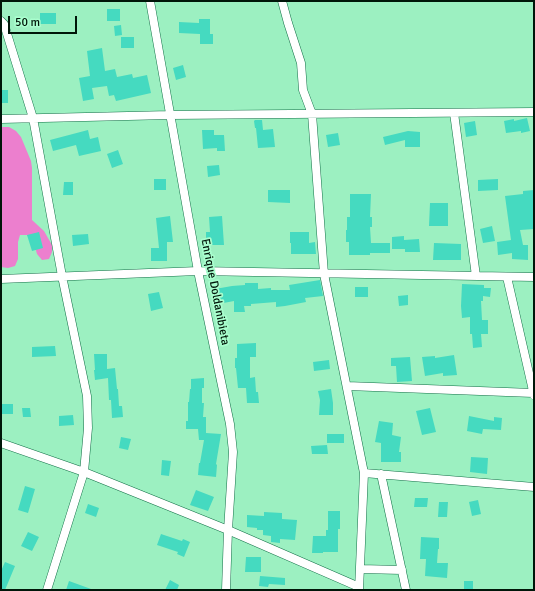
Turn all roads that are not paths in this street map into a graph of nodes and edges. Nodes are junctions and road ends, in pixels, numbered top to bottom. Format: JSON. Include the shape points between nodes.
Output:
{"nodes":[{"id":1,"x":150,"y":1,"type":"edge"},
{"id":2,"x":282,"y":1,"type":"edge"},
{"id":3,"x":1,"y":21,"type":"edge"},
{"id":4,"x":534,"y":112,"type":"edge"},
{"id":5,"x":454,"y":113,"type":"junction"},
{"id":6,"x":312,"y":114,"type":"junction"},
{"id":7,"x":170,"y":115,"type":"junction"},
{"id":8,"x":33,"y":118,"type":"junction"},
{"id":9,"x":1,"y":119,"type":"edge"},
{"id":10,"x":198,"y":271,"type":"junction"},
{"id":11,"x":324,"y":274,"type":"junction"},
{"id":12,"x":62,"y":276,"type":"junction"},
{"id":13,"x":476,"y":276,"type":"junction"},
{"id":14,"x":507,"y":277,"type":"junction"},
{"id":15,"x":534,"y":277,"type":"edge"},
{"id":16,"x":1,"y":278,"type":"edge"},
{"id":17,"x":347,"y":386,"type":"junction"},
{"id":18,"x":534,"y":394,"type":"edge"},
{"id":19,"x":1,"y":444,"type":"edge"},
{"id":20,"x":84,"y":472,"type":"junction"},
{"id":21,"x":364,"y":473,"type":"junction"},
{"id":22,"x":381,"y":474,"type":"junction"},
{"id":23,"x":534,"y":487,"type":"edge"},
{"id":24,"x":228,"y":530,"type":"junction"},
{"id":25,"x":360,"y":569,"type":"junction"},
{"id":26,"x":402,"y":570,"type":"junction"},
{"id":27,"x":359,"y":588,"type":"edge"},
{"id":28,"x":47,"y":590,"type":"edge"},
{"id":29,"x":226,"y":590,"type":"edge"},
{"id":30,"x":406,"y":590,"type":"edge"}],
"edges":[{"from":1,"to":7,"type":"street","name":"Enrique Doldanibieta"},
{"from":2,"to":6,"type":"street","via":[[301,63],[303,90]]},
{"from":3,"to":8,"type":"street"},
{"from":4,"to":5,"type":"street"},
{"from":5,"to":6,"type":"street"},
{"from":5,"to":13,"type":"street"},
{"from":6,"to":7,"type":"street"},
{"from":6,"to":11,"type":"street"},
{"from":7,"to":8,"type":"street"},
{"from":7,"to":10,"type":"street","name":"Enrique Doldanibieta"},
{"from":8,"to":9,"type":"street"},
{"from":8,"to":12,"type":"street"},
{"from":10,"to":11,"type":"street"},
{"from":10,"to":12,"type":"street"},
{"from":10,"to":24,"type":"street","name":"Enrique Doldanibieta","via":[[230,424],[233,452]]},
{"from":11,"to":13,"type":"street"},
{"from":11,"to":17,"type":"street"},
{"from":12,"to":16,"type":"street"},
{"from":12,"to":20,"type":"street","via":[[87,396],[88,428]]},
{"from":13,"to":14,"type":"street"},
{"from":14,"to":15,"type":"street"},
{"from":14,"to":18,"type":"street"},
{"from":17,"to":18,"type":"street"},
{"from":17,"to":21,"type":"street"},
{"from":19,"to":20,"type":"street"},
{"from":20,"to":24,"type":"street"},
{"from":20,"to":28,"type":"street"},
{"from":21,"to":22,"type":"street"},
{"from":21,"to":25,"type":"street"},
{"from":22,"to":23,"type":"street"},
{"from":22,"to":26,"type":"street"},
{"from":24,"to":27,"type":"street"},
{"from":24,"to":29,"type":"street","name":"Enrique Doldanibieta"},
{"from":25,"to":26,"type":"street"},
{"from":25,"to":27,"type":"street"},
{"from":26,"to":30,"type":"street"}]}
